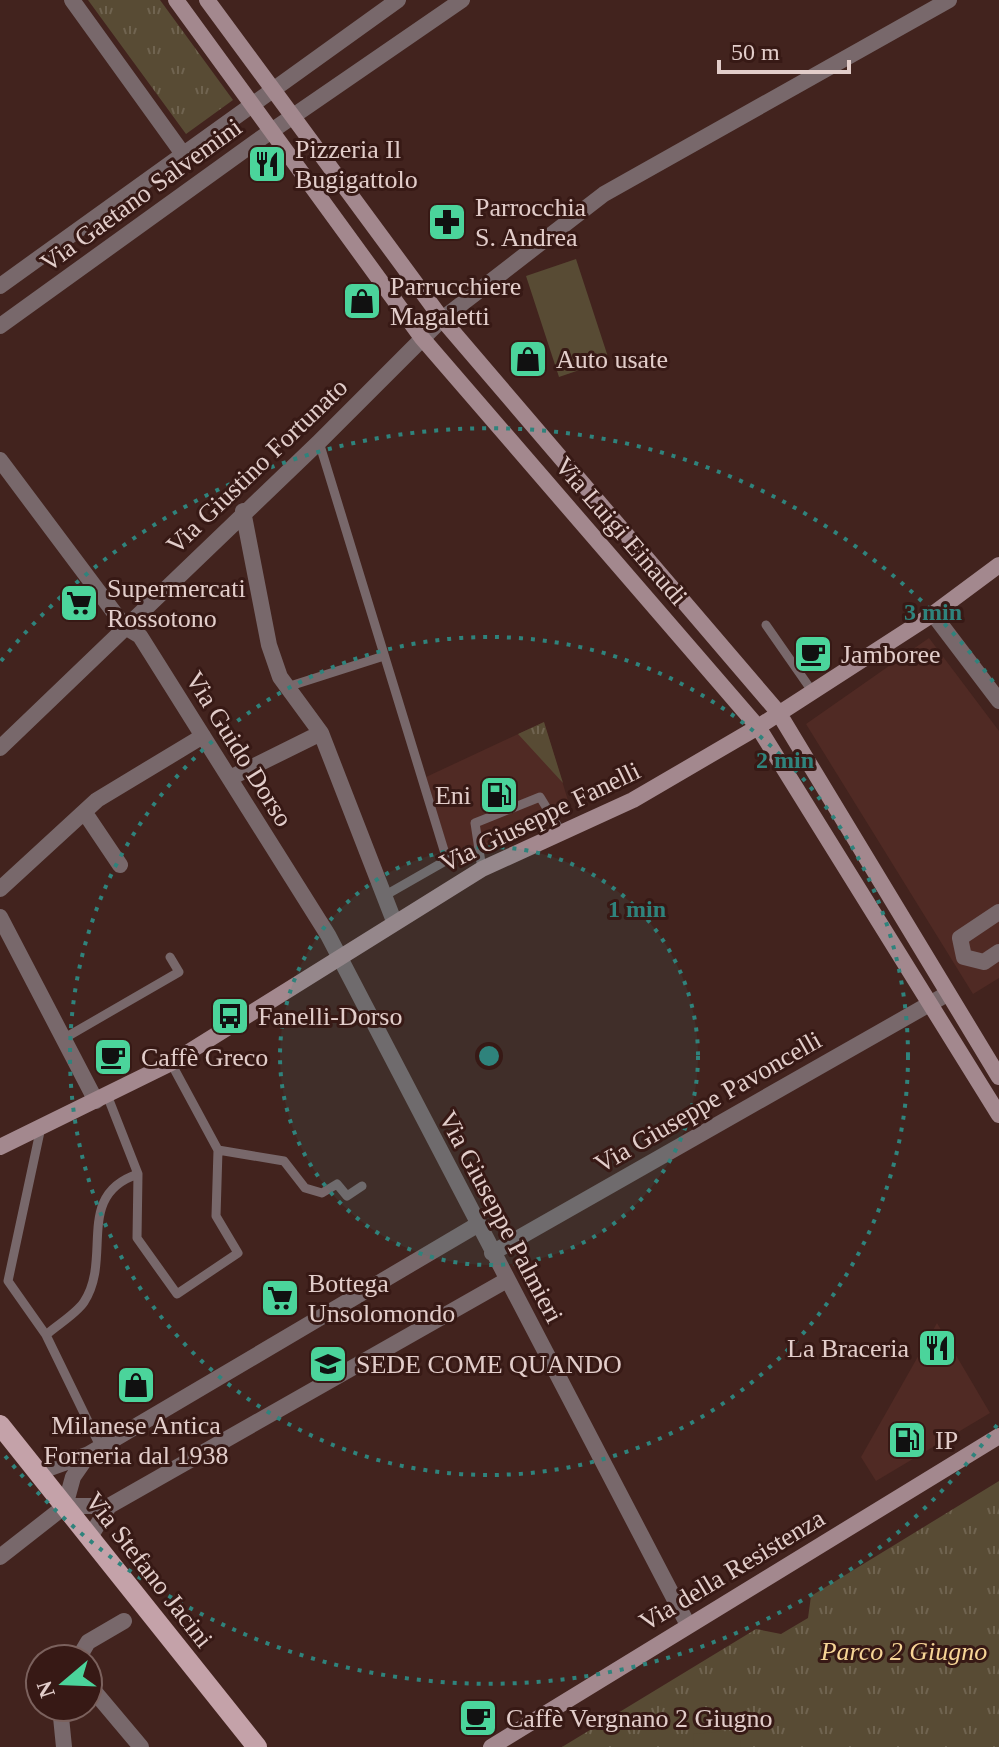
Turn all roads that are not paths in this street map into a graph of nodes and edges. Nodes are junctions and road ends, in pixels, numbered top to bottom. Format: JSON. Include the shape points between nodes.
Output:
{"nodes":[{"id":1,"x":72,"y":0,"type":"edge"},
{"id":2,"x":176,"y":0,"type":"edge"},
{"id":3,"x":207,"y":0,"type":"edge"},
{"id":4,"x":398,"y":0,"type":"edge"},
{"id":5,"x":462,"y":0,"type":"edge"},
{"id":6,"x":949,"y":0,"type":"edge"},
{"id":7,"x":442,"y":6,"type":"edge"},
{"id":8,"x":274,"y":88,"type":"junction"},
{"id":9,"x":252,"y":104,"type":"junction"},
{"id":10,"x":294,"y":115,"type":"junction"},
{"id":11,"x":271,"y":131,"type":"junction"},
{"id":12,"x":183,"y":154,"type":"junction"},
{"id":13,"x":0,"y":286,"type":"edge"},
{"id":14,"x":442,"y":319,"type":"junction"},
{"id":15,"x":0,"y":326,"type":"edge"},
{"id":16,"x":422,"y":338,"type":"junction"},
{"id":17,"x":319,"y":442,"type":"junction"},
{"id":18,"x":0,"y":460,"type":"edge"},
{"id":19,"x":243,"y":511,"type":"junction"},
{"id":20,"x":999,"y":565,"type":"edge"},
{"id":21,"x":933,"y":614,"type":"junction"},
{"id":22,"x":766,"y":625,"type":"dead end"},
{"id":23,"x":125,"y":627,"type":"junction"},
{"id":24,"x":384,"y":656,"type":"junction"},
{"id":25,"x":287,"y":687,"type":"junction"},
{"id":26,"x":812,"y":691,"type":"junction"},
{"id":27,"x":999,"y":701,"type":"edge"},
{"id":28,"x":778,"y":712,"type":"junction"},
{"id":29,"x":758,"y":727,"type":"junction"},
{"id":30,"x":321,"y":733,"type":"junction"},
{"id":31,"x":203,"y":736,"type":"junction"},
{"id":32,"x":0,"y":748,"type":"edge"},
{"id":33,"x":230,"y":778,"type":"junction"},
{"id":34,"x":85,"y":813,"type":"junction"},
{"id":35,"x":562,"y":833,"type":"junction"},
{"id":36,"x":120,"y":865,"type":"dead end"},
{"id":37,"x":482,"y":869,"type":"junction"},
{"id":38,"x":0,"y":889,"type":"edge"},
{"id":39,"x":384,"y":896,"type":"junction"},
{"id":40,"x":999,"y":912,"type":"edge"},
{"id":41,"x":0,"y":917,"type":"edge"},
{"id":42,"x":394,"y":921,"type":"junction"},
{"id":43,"x":999,"y":952,"type":"edge"},
{"id":44,"x":170,"y":957,"type":"dead end"},
{"id":45,"x":337,"y":959,"type":"junction"},
{"id":46,"x":947,"y":994,"type":"junction"},
{"id":47,"x":930,"y":1003,"type":"junction"},
{"id":48,"x":63,"y":1039,"type":"junction"},
{"id":49,"x":171,"y":1063,"type":"junction"},
{"id":50,"x":999,"y":1077,"type":"edge"},
{"id":51,"x":101,"y":1098,"type":"junction"},
{"id":52,"x":999,"y":1115,"type":"edge"},
{"id":53,"x":41,"y":1127,"type":"junction"},
{"id":54,"x":0,"y":1147,"type":"edge"},
{"id":55,"x":218,"y":1150,"type":"junction"},
{"id":56,"x":138,"y":1174,"type":"junction"},
{"id":57,"x":362,"y":1186,"type":"dead end"},
{"id":58,"x":477,"y":1225,"type":"junction"},
{"id":59,"x":492,"y":1253,"type":"junction"},
{"id":60,"x":507,"y":1280,"type":"junction"},
{"id":61,"x":46,"y":1335,"type":"junction"},
{"id":62,"x":0,"y":1425,"type":"edge"},
{"id":63,"x":999,"y":1436,"type":"edge"},
{"id":64,"x":94,"y":1450,"type":"junction"},
{"id":65,"x":39,"y":1472,"type":"junction"},
{"id":66,"x":65,"y":1506,"type":"junction"},
{"id":67,"x":109,"y":1506,"type":"junction"},
{"id":68,"x":90,"y":1537,"type":"junction"},
{"id":69,"x":0,"y":1557,"type":"edge"},
{"id":70,"x":124,"y":1621,"type":"dead end"},
{"id":71,"x":688,"y":1625,"type":"junction"},
{"id":72,"x":87,"y":1643,"type":"edge"},
{"id":73,"x":104,"y":1703,"type":"edge"},
{"id":74,"x":62,"y":1723,"type":"edge"},
{"id":75,"x":64,"y":1747,"type":"edge"},
{"id":76,"x":141,"y":1747,"type":"edge"},
{"id":77,"x":257,"y":1747,"type":"edge"},
{"id":78,"x":491,"y":1747,"type":"edge"}],
"edges":[{"from":1,"to":12,"type":"street"},
{"from":2,"to":9,"type":"main road","name":"Via Luigi Einaudi"},
{"from":3,"to":8,"type":"main road","name":"Via Luigi Einaudi"},
{"from":4,"to":8,"type":"street","name":"Via Gaetano Salvemini"},
{"from":5,"to":7,"type":"street","name":"Via Gaetano Salvemini"},
{"from":6,"to":14,"type":"street","name":"Via Giustino Fortunato","via":[[604,194]]},
{"from":7,"to":10,"type":"street","name":"Via Gaetano Salvemini"},
{"from":8,"to":9,"type":"street","name":"Via Gaetano Salvemini"},
{"from":8,"to":10,"type":"main road","name":"Via Luigi Einaudi"},
{"from":9,"to":11,"type":"main road","name":"Via Luigi Einaudi"},
{"from":9,"to":12,"type":"street","name":"Via Gaetano Salvemini"},
{"from":10,"to":11,"type":"street","name":"Via Gaetano Salvemini"},
{"from":10,"to":14,"type":"main road","name":"Via Luigi Einaudi"},
{"from":11,"to":15,"type":"street","name":"Via Gaetano Salvemini"},
{"from":11,"to":16,"type":"main road","name":"Via Luigi Einaudi"},
{"from":12,"to":13,"type":"street","name":"Via Gaetano Salvemini"},
{"from":14,"to":16,"type":"street","name":"Via Giustino Fortunato"},
{"from":14,"to":28,"type":"main road","name":"Via Luigi Einaudi"},
{"from":16,"to":17,"type":"street","name":"Via Giustino Fortunato"},
{"from":16,"to":29,"type":"main road","name":"Via Luigi Einaudi"},
{"from":17,"to":19,"type":"street","name":"Via Giustino Fortunato"},
{"from":17,"to":24,"type":"lane"},
{"from":18,"to":23,"type":"street","name":"Via Guido Dorso"},
{"from":19,"to":23,"type":"street","name":"Via Giustino Fortunato"},
{"from":19,"to":25,"type":"street","via":[[269,645]]},
{"from":20,"to":21,"type":"main road","name":"Via Giuseppe Fanelli"},
{"from":21,"to":26,"type":"main road","name":"Via Giuseppe Fanelli"},
{"from":21,"to":27,"type":"street"},
{"from":22,"to":26,"type":"lane"},
{"from":23,"to":31,"type":"street","name":"Via Guido Dorso","via":[[140,636]]},
{"from":23,"to":32,"type":"street","name":"Via Giustino Fortunato"},
{"from":24,"to":25,"type":"lane"},
{"from":24,"to":39,"type":"lane","via":[[447,860]]},
{"from":25,"to":30,"type":"street"},
{"from":26,"to":28,"type":"main road","name":"Via Giuseppe Fanelli"},
{"from":28,"to":29,"type":"main road","name":"Via Giuseppe Fanelli"},
{"from":28,"to":46,"type":"main road","name":"Via Luigi Einaudi"},
{"from":29,"to":35,"type":"main road","name":"Via Giuseppe Fanelli","via":[[633,800]]},
{"from":29,"to":47,"type":"main road","name":"Via Luigi Einaudi"},
{"from":30,"to":33,"type":"street"},
{"from":30,"to":39,"type":"street"},
{"from":31,"to":33,"type":"street","name":"Via Guido Dorso"},
{"from":31,"to":34,"type":"street","via":[[97,800]]},
{"from":33,"to":45,"type":"street","name":"Via Guido Dorso","via":[[328,935]]},
{"from":34,"to":36,"type":"street"},
{"from":34,"to":38,"type":"street"},
{"from":35,"to":37,"type":"main road","name":"Via Giuseppe Fanelli"},
{"from":35,"to":37,"type":"lane","via":[[540,797],[475,823]]},
{"from":37,"to":42,"type":"main road","name":"Via Giuseppe Fanelli"},
{"from":39,"to":42,"type":"street"},
{"from":40,"to":43,"type":"street","via":[[960,938],[964,957],[984,962]]},
{"from":41,"to":48,"type":"street"},
{"from":42,"to":45,"type":"main road","name":"Via Giuseppe Fanelli"},
{"from":44,"to":48,"type":"lane","via":[[179,972]]},
{"from":45,"to":49,"type":"main road","name":"Via Giuseppe Fanelli"},
{"from":45,"to":58,"type":"street","name":"Via Giuseppe Palmieri"},
{"from":46,"to":47,"type":"street","name":"Via Giuseppe Pavoncelli"},
{"from":46,"to":50,"type":"main road","name":"Via Luigi Einaudi"},
{"from":47,"to":52,"type":"main road","name":"Via Luigi Einaudi"},
{"from":47,"to":59,"type":"street","name":"Via Giuseppe Pavoncelli"},
{"from":48,"to":51,"type":"street"},
{"from":49,"to":51,"type":"main road","name":"Via Giuseppe Fanelli"},
{"from":49,"to":55,"type":"lane"},
{"from":51,"to":53,"type":"main road","name":"Via Giuseppe Fanelli"},
{"from":51,"to":56,"type":"lane"},
{"from":53,"to":54,"type":"main road","name":"Via Giuseppe Fanelli"},
{"from":53,"to":61,"type":"lane","via":[[8,1281]]},
{"from":55,"to":56,"type":"lane","via":[[216,1216],[238,1253],[177,1294],[137,1238]]},
{"from":55,"to":57,"type":"lane","via":[[284,1161],[305,1188],[322,1193],[337,1184],[347,1196]]},
{"from":56,"to":61,"type":"lane","via":[[107,1192],[84,1302]]},
{"from":58,"to":59,"type":"street","name":"Via Giuseppe Palmieri"},
{"from":58,"to":64,"type":"street"},
{"from":59,"to":60,"type":"street","name":"Via Giuseppe Palmieri"},
{"from":60,"to":67,"type":"street"},
{"from":60,"to":71,"type":"street","name":"Via Giuseppe Palmieri"},
{"from":61,"to":64,"type":"lane"},
{"from":62,"to":65,"type":"main road","name":"Via Stefano Jacini"},
{"from":63,"to":71,"type":"main road","name":"Via della Resistenza"},
{"from":64,"to":65,"type":"street"},
{"from":64,"to":66,"type":"street","via":[[73,1477]]},
{"from":65,"to":66,"type":"main road","name":"Via Stefano Jacini"},
{"from":66,"to":67,"type":"street"},
{"from":66,"to":68,"type":"main road","name":"Via Stefano Jacini"},
{"from":66,"to":69,"type":"street"},
{"from":67,"to":68,"type":"street"},
{"from":68,"to":77,"type":"main road","name":"Via Stefano Jacini"},
{"from":70,"to":72,"type":"street"},
{"from":71,"to":78,"type":"main road","name":"Via della Resistenza"},
{"from":73,"to":76,"type":"street"},
{"from":74,"to":75,"type":"street"}]}
